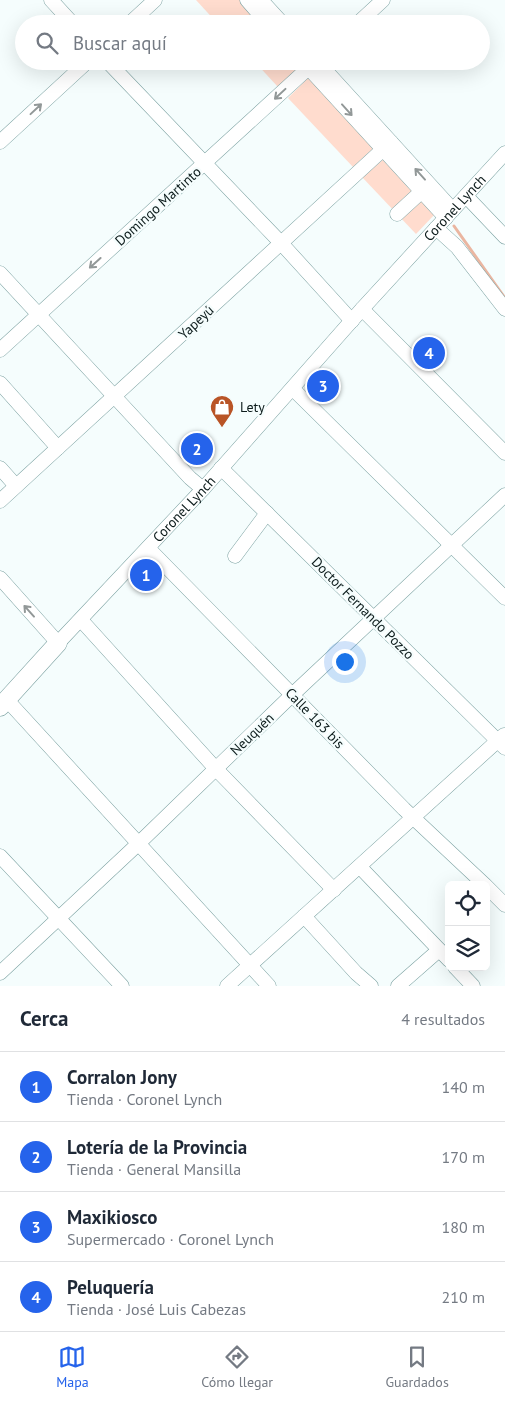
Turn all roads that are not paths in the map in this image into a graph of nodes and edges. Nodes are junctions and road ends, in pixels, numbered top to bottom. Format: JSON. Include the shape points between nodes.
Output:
{"nodes":[{"id":1,"x":51,"y":0,"type":"edge"},
{"id":2,"x":155,"y":0,"type":"edge"},
{"id":3,"x":247,"y":0,"type":"edge"},
{"id":4,"x":261,"y":0,"type":"edge"},
{"id":5,"x":383,"y":0,"type":"edge"},
{"id":6,"x":65,"y":15,"type":"edge"},
{"id":7,"x":139,"y":15,"type":"edge"},
{"id":8,"x":260,"y":15,"type":"edge"},
{"id":9,"x":274,"y":15,"type":"edge"},
{"id":10,"x":367,"y":15,"type":"edge"},
{"id":11,"x":78,"y":70,"type":"edge"},
{"id":12,"x":116,"y":70,"type":"edge"},
{"id":13,"x":304,"y":70,"type":"edge"},
{"id":14,"x":317,"y":70,"type":"edge"},
{"id":15,"x":0,"y":142,"type":"edge"},
{"id":16,"x":387,"y":146,"type":"junction"},
{"id":17,"x":505,"y":152,"type":"edge"},
{"id":18,"x":205,"y":164,"type":"junction"},
{"id":19,"x":421,"y":192,"type":"junction"},
{"id":20,"x":466,"y":196,"type":"junction"},
{"id":21,"x":397,"y":214,"type":"dead end"},
{"id":22,"x":449,"y":214,"type":"junction"},
{"id":23,"x":436,"y":228,"type":"junction"},
{"id":24,"x":505,"y":237,"type":"edge"},
{"id":25,"x":281,"y":243,"type":"junction"},
{"id":26,"x":0,"y":273,"type":"edge"},
{"id":27,"x":362,"y":309,"type":"junction"},
{"id":28,"x":505,"y":309,"type":"edge"},
{"id":29,"x":39,"y":314,"type":"junction"},
{"id":30,"x":352,"y":321,"type":"junction"},
{"id":31,"x":0,"y":350,"type":"edge"},
{"id":32,"x":0,"y":383,"type":"edge"},
{"id":33,"x":293,"y":388,"type":"junction"},
{"id":34,"x":115,"y":397,"type":"junction"},
{"id":35,"x":58,"y":448,"type":"junction"},
{"id":36,"x":505,"y":453,"type":"edge"},
{"id":37,"x":0,"y":468,"type":"edge"},
{"id":38,"x":221,"y":468,"type":"junction"},
{"id":39,"x":16,"y":486,"type":"junction"},
{"id":40,"x":203,"y":489,"type":"junction"},
{"id":41,"x":505,"y":496,"type":"edge"},
{"id":42,"x":0,"y":501,"type":"edge"},
{"id":43,"x":267,"y":513,"type":"junction"},
{"id":44,"x":451,"y":545,"type":"junction"},
{"id":45,"x":148,"y":548,"type":"junction"},
{"id":46,"x":234,"y":556,"type":"dead end"},
{"id":47,"x":0,"y":578,"type":"edge"},
{"id":48,"x":505,"y":598,"type":"edge"},
{"id":49,"x":375,"y":619,"type":"junction"},
{"id":50,"x":81,"y":620,"type":"junction"},
{"id":51,"x":58,"y":644,"type":"junction"},
{"id":52,"x":292,"y":695,"type":"junction"},
{"id":53,"x":3,"y":704,"type":"edge"},
{"id":54,"x":503,"y":741,"type":"edge"},
{"id":55,"x":216,"y":768,"type":"junction"},
{"id":56,"x":414,"y":817,"type":"junction"},
{"id":57,"x":138,"y":844,"type":"junction"},
{"id":58,"x":0,"y":856,"type":"edge"},
{"id":59,"x":360,"y":867,"type":"junction"},
{"id":60,"x":481,"y":881,"type":"edge"},
{"id":61,"x":334,"y":890,"type":"junction"},
{"id":62,"x":490,"y":890,"type":"edge"},
{"id":63,"x":505,"y":905,"type":"edge"},
{"id":64,"x":304,"y":916,"type":"junction"},
{"id":65,"x":58,"y":918,"type":"junction"},
{"id":66,"x":438,"y":950,"type":"junction"},
{"id":67,"x":445,"y":956,"type":"edge"},
{"id":68,"x":250,"y":964,"type":"junction"},
{"id":69,"x":459,"y":971,"type":"edge"},
{"id":70,"x":0,"y":972,"type":"edge"},
{"id":71,"x":122,"y":986,"type":"edge"},
{"id":72,"x":227,"y":986,"type":"edge"},
{"id":73,"x":269,"y":986,"type":"edge"},
{"id":74,"x":371,"y":986,"type":"edge"},
{"id":75,"x":398,"y":986,"type":"edge"},
{"id":76,"x":473,"y":986,"type":"edge"}],
"edges":[{"from":1,"to":6,"type":"street"},
{"from":2,"to":7,"type":"street"},
{"from":3,"to":8,"type":"street"},
{"from":4,"to":9,"type":"street"},
{"from":5,"to":10,"type":"street"},
{"from":15,"to":11,"type":"street","one_way":true},
{"from":12,"to":18,"type":"street"},
{"from":13,"to":18,"type":"street","name":"Domingo Martinto","one_way":true},
{"from":14,"to":16,"type":"street"},
{"from":16,"to":19,"type":"street"},
{"from":22,"to":16,"type":"street","one_way":true},
{"from":16,"to":25,"type":"street","name":"Yapeyú"},
{"from":17,"to":20,"type":"street","name":"Coronel Lynch"},
{"from":18,"to":25,"type":"street"},
{"from":18,"to":29,"type":"street","name":"Domingo Martinto","one_way":true},
{"from":19,"to":21,"type":"street"},
{"from":19,"to":22,"type":"street"},
{"from":20,"to":22,"type":"street","name":"Coronel Lynch"},
{"from":20,"to":24,"type":"street"},
{"from":22,"to":23,"type":"street","name":"Coronel Lynch"},
{"from":23,"to":27,"type":"street","name":"Coronel Lynch"},
{"from":23,"to":28,"type":"street","via":[[457,247]]},
{"from":25,"to":30,"type":"street"},
{"from":25,"to":34,"type":"street","name":"Yapeyú"},
{"from":26,"to":29,"type":"street"},
{"from":27,"to":30,"type":"street","name":"Coronel Lynch"},
{"from":27,"to":36,"type":"street"},
{"from":29,"to":31,"type":"street","name":"Domingo Martinto"},
{"from":29,"to":34,"type":"street"},
{"from":30,"to":33,"type":"street","name":"Coronel Lynch"},
{"from":32,"to":35,"type":"street"},
{"from":33,"to":38,"type":"street","name":"Coronel Lynch"},
{"from":33,"to":44,"type":"street"},
{"from":34,"to":35,"type":"street","name":"Yapeyú"},
{"from":34,"to":40,"type":"street"},
{"from":35,"to":39,"type":"street","name":"Yapeyú"},
{"from":37,"to":39,"type":"street"},
{"from":38,"to":40,"type":"street","name":"Coronel Lynch"},
{"from":38,"to":43,"type":"street","name":"Doctor Fernando Pozzo"},
{"from":39,"to":42,"type":"street","name":"Yapeyú"},
{"from":40,"to":45,"type":"street","name":"Coronel Lynch"},
{"from":41,"to":44,"type":"street","name":"Neuquén"},
{"from":43,"to":46,"type":"street"},
{"from":43,"to":49,"type":"street","name":"Doctor Fernando Pozzo"},
{"from":44,"to":48,"type":"street"},
{"from":44,"to":49,"type":"street","name":"Neuquén"},
{"from":45,"to":50,"type":"street","name":"Coronel Lynch"},
{"from":45,"to":52,"type":"street","name":"Calle 163 bis"},
{"from":51,"to":47,"type":"street","one_way":true},
{"from":49,"to":52,"type":"street","name":"Neuquén"},
{"from":49,"to":54,"type":"street","name":"Doctor Fernando Pozzo"},
{"from":50,"to":51,"type":"street","name":"Coronel Lynch"},
{"from":50,"to":55,"type":"street"},
{"from":51,"to":53,"type":"main road","name":"Coronel Lynch"},
{"from":52,"to":55,"type":"street","name":"Neuquén"},
{"from":52,"to":56,"type":"street","name":"Calle 163 bis"},
{"from":53,"to":57,"type":"street"},
{"from":54,"to":56,"type":"street"},
{"from":55,"to":57,"type":"street","name":"Neuquén"},
{"from":55,"to":61,"type":"street"},
{"from":56,"to":59,"type":"street"},
{"from":56,"to":60,"type":"street","name":"Calle 163 bis"},
{"from":57,"to":65,"type":"street","name":"Neuquén"},
{"from":57,"to":68,"type":"street"},
{"from":58,"to":65,"type":"street"},
{"from":59,"to":61,"type":"street"},
{"from":59,"to":66,"type":"street"},
{"from":61,"to":64,"type":"street"},
{"from":62,"to":63,"type":"street","name":"Calle 163 bis"},
{"from":64,"to":68,"type":"street"},
{"from":64,"to":74,"type":"street"},
{"from":65,"to":70,"type":"street","name":"Neuquén"},
{"from":65,"to":71,"type":"street"},
{"from":66,"to":67,"type":"street"},
{"from":66,"to":75,"type":"street"},
{"from":68,"to":72,"type":"street"},
{"from":68,"to":73,"type":"street"},
{"from":69,"to":76,"type":"street"}]}
